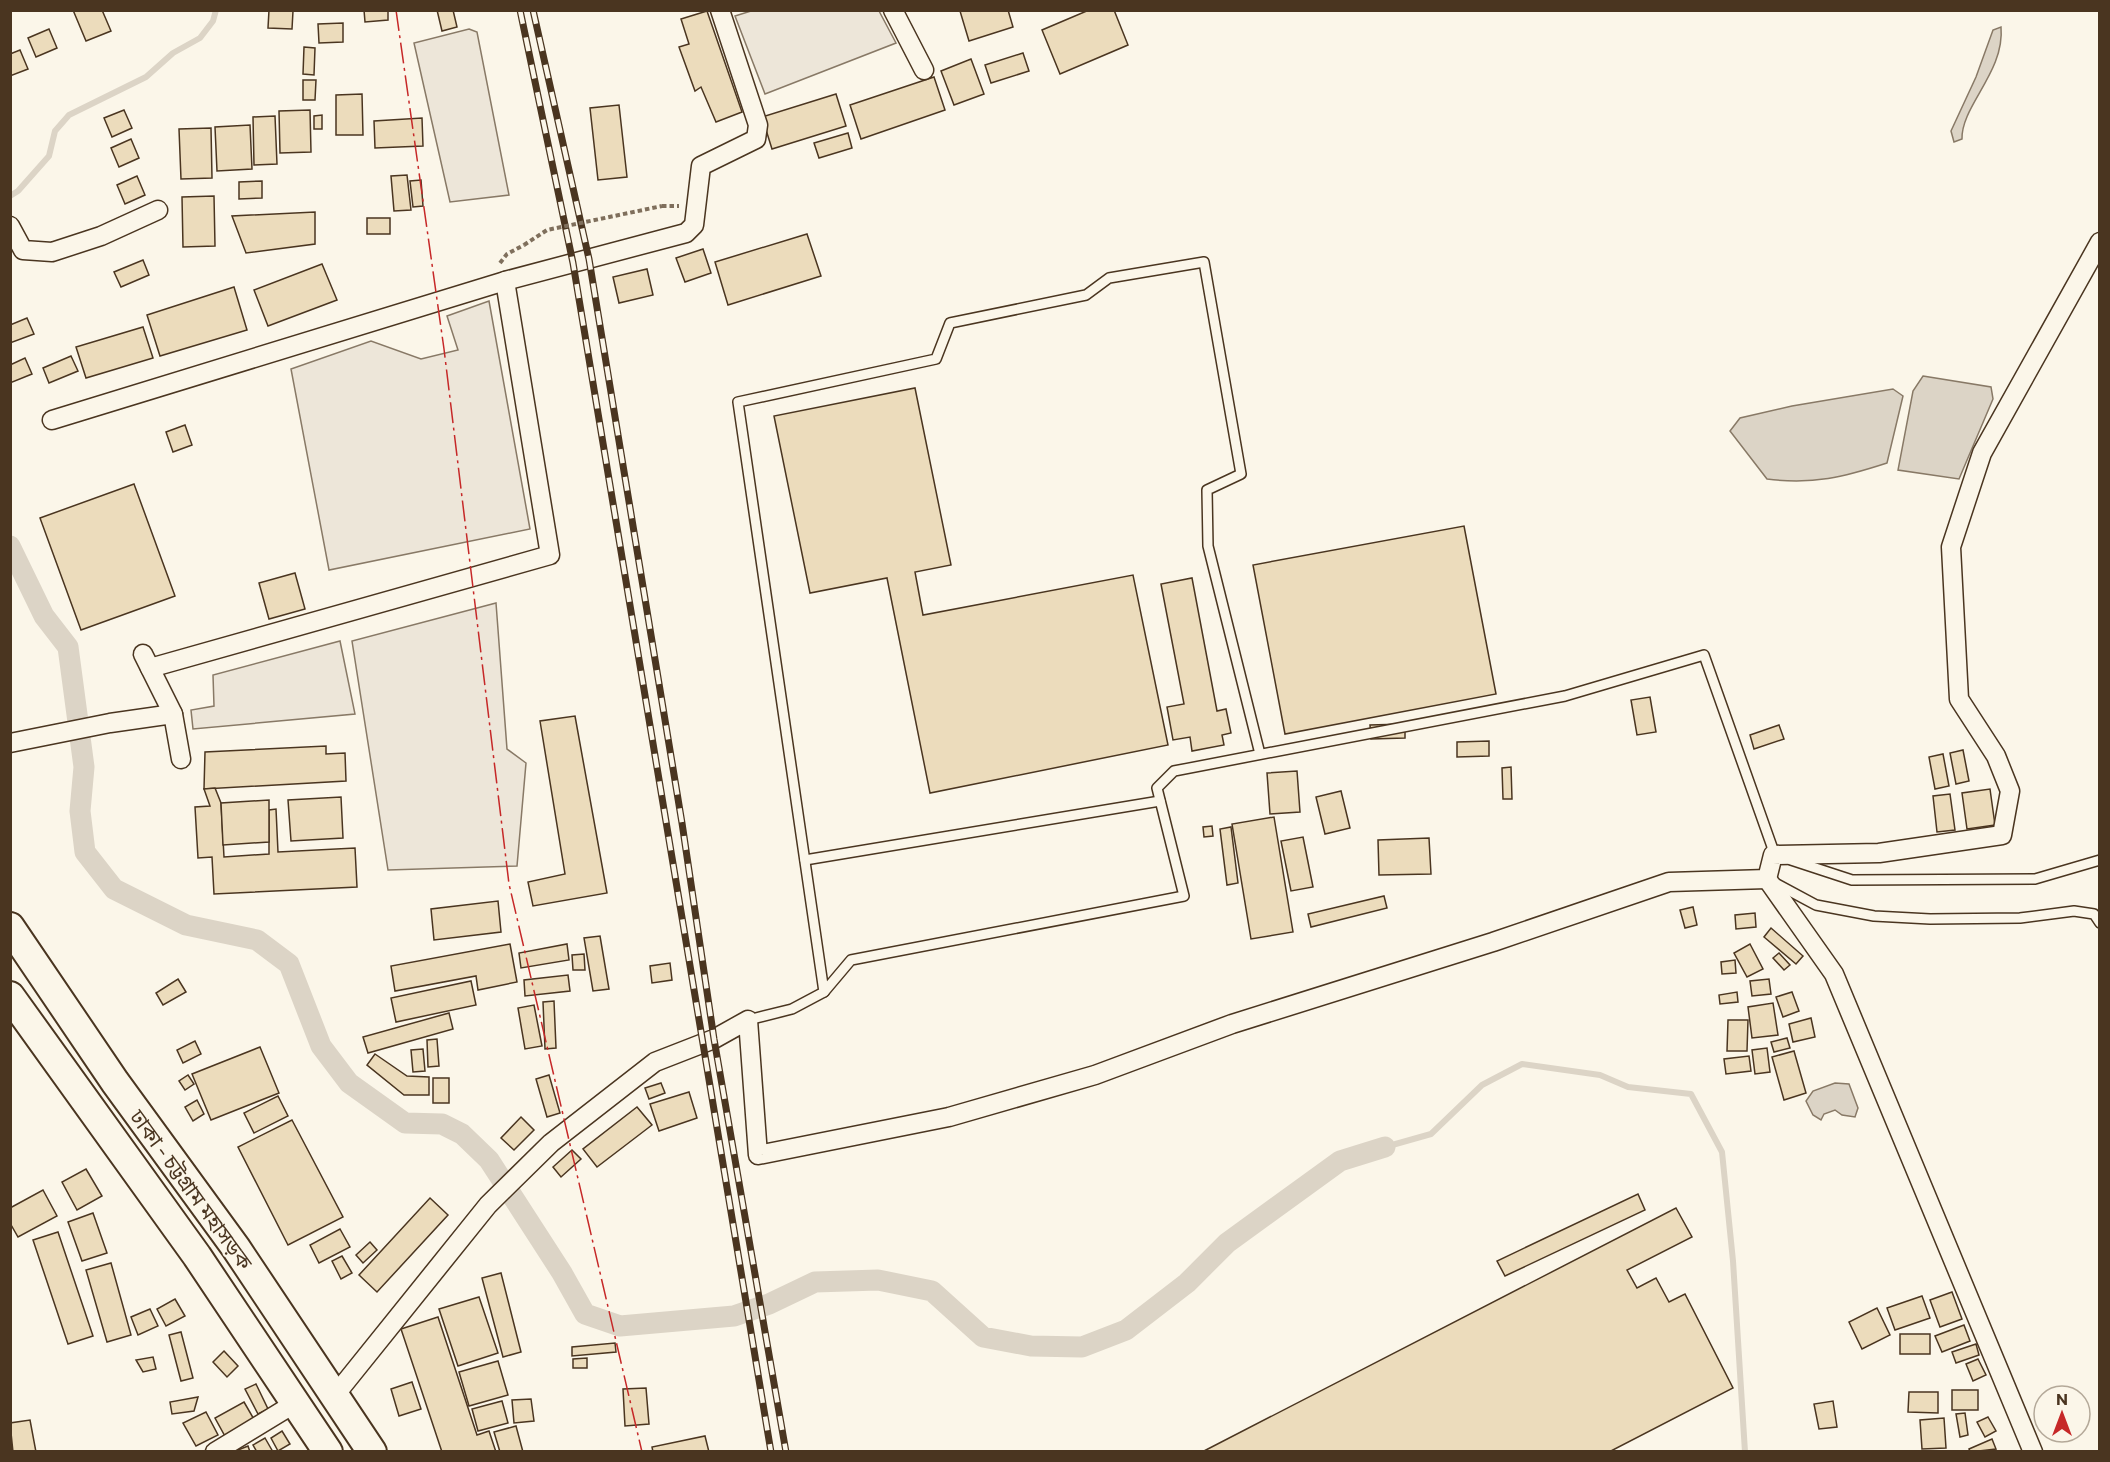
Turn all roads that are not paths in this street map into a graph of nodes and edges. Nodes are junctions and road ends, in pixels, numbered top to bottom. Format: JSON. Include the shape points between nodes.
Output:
{"nodes":[{"id":1,"x":720,"y":10,"type":"edge"},
{"id":2,"x":893,"y":10,"type":"edge"},
{"id":3,"x":924,"y":70,"type":"dead end"},
{"id":4,"x":158,"y":210,"type":"dead end"},
{"id":5,"x":10,"y":226,"type":"edge"},
{"id":6,"x":2100,"y":242,"type":"edge"},
{"id":7,"x":504,"y":281,"type":"junction"},
{"id":8,"x":51,"y":420,"type":"dead end"},
{"id":9,"x":173,"y":714,"type":"junction"},
{"id":10,"x":10,"y":743,"type":"edge"},
{"id":11,"x":1260,"y":754,"type":"junction"},
{"id":12,"x":181,"y":759,"type":"dead end"},
{"id":13,"x":1160,"y":801,"type":"junction"},
{"id":14,"x":1773,"y":855,"type":"junction"},
{"id":15,"x":805,"y":860,"type":"junction"},
{"id":16,"x":2100,"y":860,"type":"edge"},
{"id":17,"x":1767,"y":879,"type":"junction"},
{"id":18,"x":2100,"y":922,"type":"edge"},
{"id":19,"x":10,"y":927,"type":"edge"},
{"id":20,"x":824,"y":992,"type":"junction"},
{"id":21,"x":10,"y":996,"type":"edge"},
{"id":22,"x":748,"y":1020,"type":"junction"},
{"id":23,"x":336,"y":1394,"type":"junction"},
{"id":24,"x":297,"y":1402,"type":"junction"},
{"id":25,"x":214,"y":1452,"type":"edge"},
{"id":26,"x":328,"y":1452,"type":"edge"},
{"id":27,"x":372,"y":1452,"type":"edge"},
{"id":28,"x":2033,"y":1452,"type":"edge"}],
"edges":[{"from":1,"to":7,"type":"street","via":[[758,125],[756,139],[701,166],[694,225],[686,233]]},
{"from":2,"to":3,"type":"street"},
{"from":4,"to":5,"type":"street","via":[[101,236],[52,252],[22,250]]},
{"from":6,"to":14,"type":"street","via":[[1982,453],[1951,548],[1959,699],[1996,756],[2010,791],[2002,835],[1879,853]]},
{"from":7,"to":8,"type":"street"},
{"from":7,"to":9,"type":"street","via":[[550,555],[146,661]]},
{"from":9,"to":10,"type":"street"},
{"from":9,"to":12,"type":"street"},
{"from":11,"to":13,"type":"lane","via":[[1174,771],[1157,788]]},
{"from":11,"to":14,"type":"lane","via":[[1565,696],[1704,655]]},
{"from":11,"to":15,"type":"lane","via":[[1208,546],[1207,490],[1241,474],[1204,262],[1109,278],[1086,296],[950,323],[936,359],[738,402]]},
{"from":13,"to":15,"type":"lane"},
{"from":13,"to":20,"type":"lane","via":[[1184,896],[851,960]]},
{"from":14,"to":16,"type":"lane","via":[[1852,880],[2035,879]]},
{"from":14,"to":17,"type":"street"},
{"from":15,"to":20,"type":"lane"},
{"from":17,"to":18,"type":"lane","via":[[1816,905],[1874,916],[2020,918],[2074,911],[2094,914]]},
{"from":17,"to":22,"type":"street","via":[[1669,882],[1232,1024],[1095,1076],[950,1117],[758,1155]]},
{"from":17,"to":28,"type":"street","via":[[1834,974]]},
{"from":19,"to":23,"type":"highway","name":"ঢাকা - চট্টগ্রাম মহাসড়ক"},
{"from":20,"to":22,"type":"lane","via":[[792,1009]]},
{"from":21,"to":24,"type":"highway","name":"ঢাকা - চট্টগ্রাম মহাসড়ক"},
{"from":22,"to":23,"type":"street","via":[[714,1039],[655,1062],[551,1143],[488,1205]]},
{"from":23,"to":27,"type":"highway","name":"ঢাকা - চট্টগ্রাম মহাসড়ক"},
{"from":24,"to":25,"type":"street"},
{"from":24,"to":26,"type":"highway","name":"ঢাকা - চট্টগ্রাম মহাসড়ক"}]}
